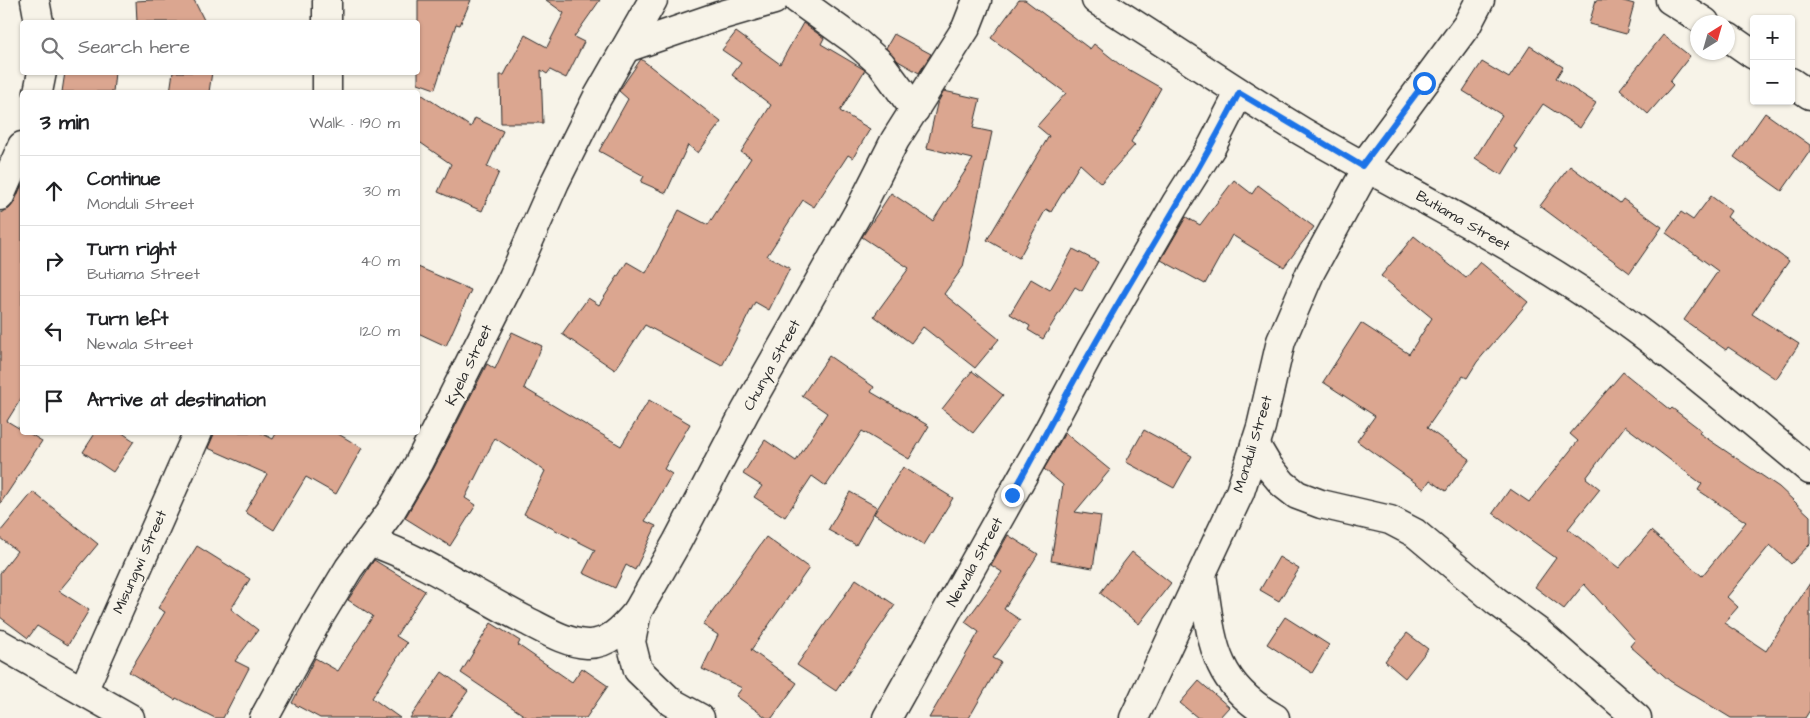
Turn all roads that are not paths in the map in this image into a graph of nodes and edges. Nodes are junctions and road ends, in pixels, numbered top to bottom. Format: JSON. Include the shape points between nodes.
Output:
{"nodes":[{"id":1,"x":35,"y":0,"type":"edge"},
{"id":2,"x":327,"y":0,"type":"edge"},
{"id":3,"x":653,"y":0,"type":"edge"},
{"id":4,"x":774,"y":0,"type":"edge"},
{"id":5,"x":798,"y":0,"type":"edge"},
{"id":6,"x":978,"y":0,"type":"edge"},
{"id":7,"x":1096,"y":0,"type":"edge"},
{"id":8,"x":1480,"y":0,"type":"edge"},
{"id":9,"x":1670,"y":0,"type":"edge"},
{"id":10,"x":1694,"y":15,"type":"edge"},
{"id":11,"x":40,"y":20,"type":"edge"},
{"id":12,"x":327,"y":20,"type":"edge"},
{"id":13,"x":1735,"y":42,"type":"edge"},
{"id":14,"x":626,"y":48,"type":"junction"},
{"id":15,"x":1750,"y":52,"type":"edge"},
{"id":16,"x":41,"y":75,"type":"edge"},
{"id":17,"x":327,"y":75,"type":"edge"},
{"id":18,"x":1795,"y":85,"type":"edge"},
{"id":19,"x":38,"y":90,"type":"edge"},
{"id":20,"x":327,"y":90,"type":"edge"},
{"id":21,"x":1239,"y":93,"type":"junction"},
{"id":22,"x":1810,"y":95,"type":"edge"},
{"id":23,"x":915,"y":110,"type":"junction"},
{"id":24,"x":20,"y":151,"type":"edge"},
{"id":25,"x":1365,"y":167,"type":"junction"},
{"id":26,"x":0,"y":196,"type":"edge"},
{"id":27,"x":197,"y":435,"type":"edge"},
{"id":28,"x":1256,"y":444,"type":"junction"},
{"id":29,"x":1810,"y":470,"type":"edge"},
{"id":30,"x":389,"y":513,"type":"junction"},
{"id":31,"x":369,"y":541,"type":"junction"},
{"id":32,"x":413,"y":558,"type":"junction"},
{"id":33,"x":1202,"y":574,"type":"junction"},
{"id":34,"x":637,"y":612,"type":"junction"},
{"id":35,"x":0,"y":644,"type":"edge"},
{"id":36,"x":83,"y":691,"type":"junction"},
{"id":37,"x":130,"y":718,"type":"edge"},
{"id":38,"x":264,"y":718,"type":"edge"},
{"id":39,"x":700,"y":718,"type":"edge"},
{"id":40,"x":887,"y":718,"type":"edge"},
{"id":41,"x":1134,"y":718,"type":"edge"},
{"id":42,"x":1275,"y":718,"type":"edge"},
{"id":43,"x":1637,"y":718,"type":"edge"}],
"edges":[{"from":1,"to":11,"type":"street"},
{"from":2,"to":12,"type":"street"},
{"from":3,"to":14,"type":"street","name":"Kyela Street"},
{"from":4,"to":14,"type":"street"},
{"from":5,"to":23,"type":"street","via":[[856,42],[880,64]]},
{"from":6,"to":23,"type":"street","name":"Chunya Street","via":[[966,28]]},
{"from":7,"to":21,"type":"street","name":"Butiama Street"},
{"from":8,"to":25,"type":"street","name":"Monduli Street","via":[[1467,25]]},
{"from":9,"to":10,"type":"street"},
{"from":13,"to":15,"type":"street"},
{"from":14,"to":30,"type":"street","name":"Kyela Street","via":[[555,182],[451,403]]},
{"from":16,"to":19,"type":"street"},
{"from":17,"to":20,"type":"street"},
{"from":18,"to":22,"type":"street"},
{"from":21,"to":25,"type":"street","name":"Butiama Street"},
{"from":21,"to":40,"type":"street","name":"Newala Street","via":[[1212,146],[1091,350]]},
{"from":23,"to":34,"type":"street","name":"Chunya Street","via":[[895,140],[860,211],[745,412]]},
{"from":24,"to":26,"type":"street"},
{"from":25,"to":28,"type":"street","name":"Monduli Street","via":[[1311,271],[1281,341]]},
{"from":25,"to":29,"type":"street","name":"Butiama Street","via":[[1466,221],[1623,320]]},
{"from":27,"to":36,"type":"street","name":"Misungwi Street"},
{"from":28,"to":33,"type":"street","name":"Monduli Street","via":[[1240,492]]},
{"from":28,"to":43,"type":"street","via":[[1278,478],[1297,495],[1321,504],[1384,518],[1415,533],[1537,631]]},
{"from":30,"to":31,"type":"street","name":"Kyela Street"},
{"from":30,"to":32,"type":"street"},
{"from":31,"to":32,"type":"street"},
{"from":31,"to":38,"type":"street","name":"Kyela Street","via":[[318,619]]},
{"from":32,"to":34,"type":"street","via":[[560,638],[588,644],[606,640],[622,630]]},
{"from":33,"to":41,"type":"street","name":"Monduli Street"},
{"from":33,"to":42,"type":"street","via":[[1220,664],[1238,692]]},
{"from":34,"to":39,"type":"street","name":"Chunya Street","via":[[631,642],[638,670],[670,702]]},
{"from":35,"to":36,"type":"street"},
{"from":36,"to":37,"type":"street"}]}
